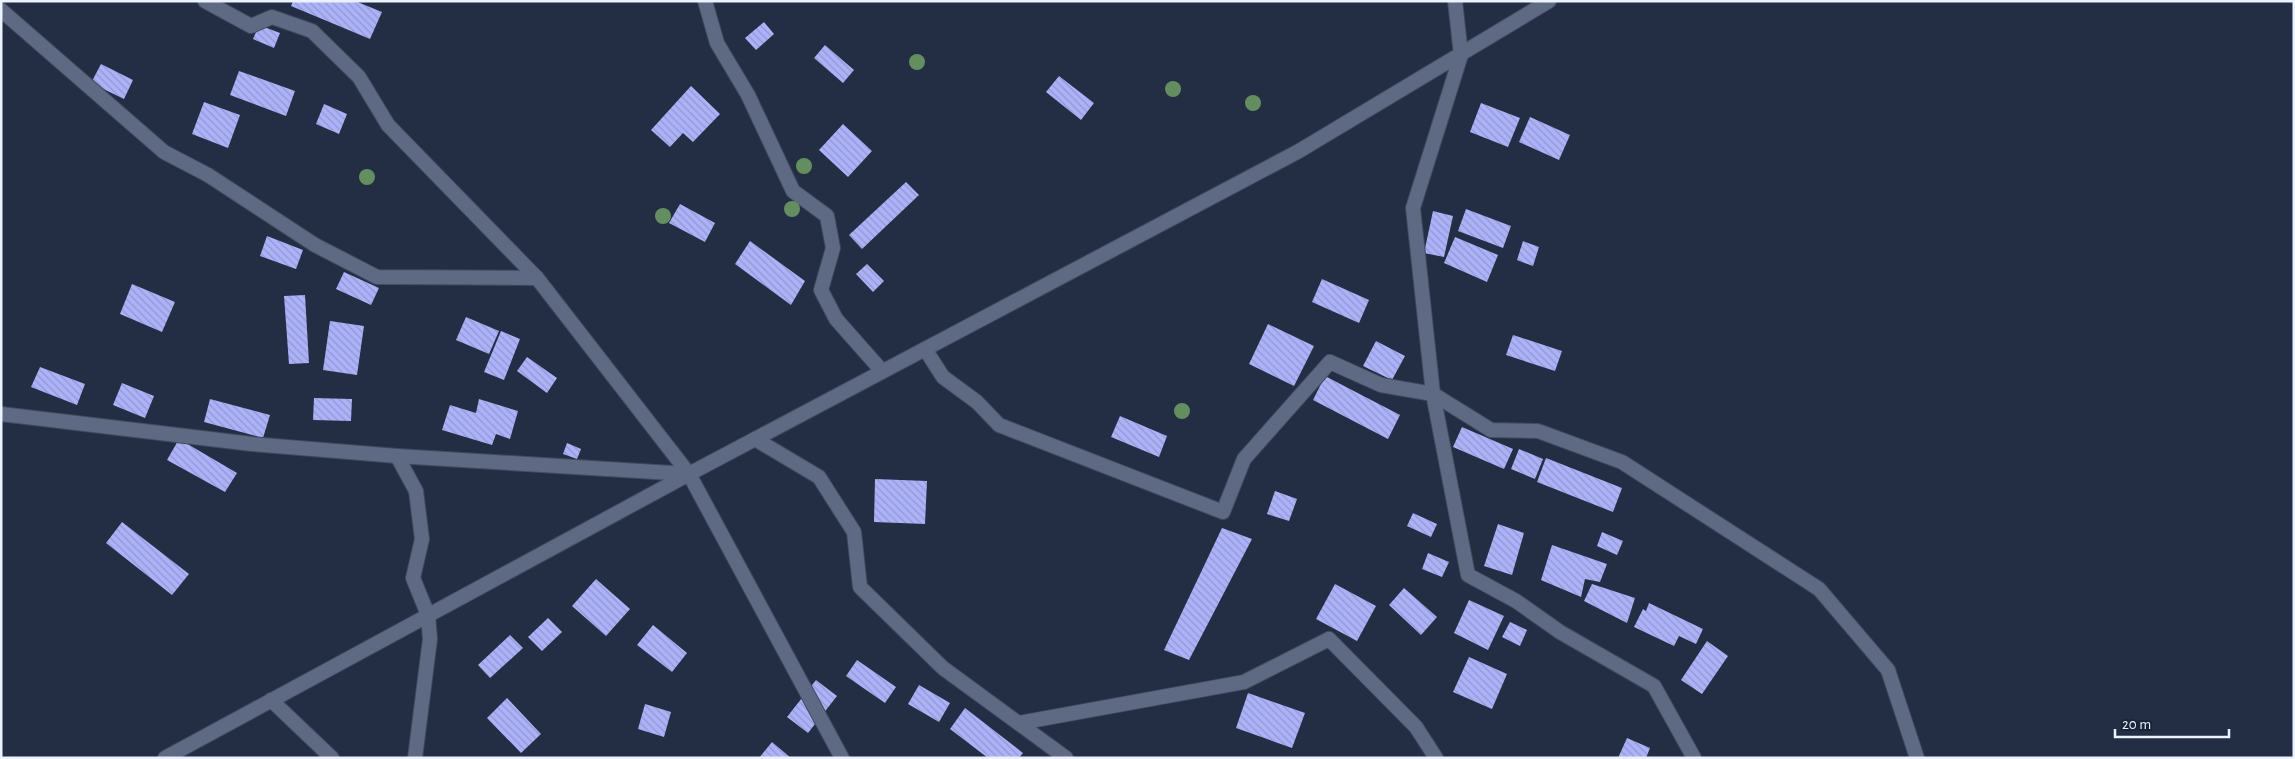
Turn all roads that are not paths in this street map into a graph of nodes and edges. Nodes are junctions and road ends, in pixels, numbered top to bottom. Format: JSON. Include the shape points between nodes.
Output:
{"nodes":[{"id":1,"x":205,"y":1,"type":"edge"},
{"id":2,"x":705,"y":1,"type":"edge"},
{"id":3,"x":1455,"y":1,"type":"edge"},
{"id":4,"x":1549,"y":1,"type":"edge"},
{"id":5,"x":1,"y":10,"type":"edge"},
{"id":6,"x":1461,"y":55,"type":"junction"},
{"id":7,"x":537,"y":278,"type":"junction"},
{"id":8,"x":925,"y":349,"type":"junction"},
{"id":9,"x":882,"y":371,"type":"junction"},
{"id":10,"x":1433,"y":394,"type":"junction"},
{"id":11,"x":1,"y":414,"type":"edge"},
{"id":12,"x":755,"y":439,"type":"junction"},
{"id":13,"x":397,"y":456,"type":"junction"},
{"id":14,"x":689,"y":474,"type":"junction"},
{"id":15,"x":428,"y":615,"type":"junction"},
{"id":16,"x":271,"y":700,"type":"junction"},
{"id":17,"x":1019,"y":723,"type":"junction"},
{"id":18,"x":165,"y":758,"type":"edge"},
{"id":19,"x":332,"y":758,"type":"edge"},
{"id":20,"x":415,"y":758,"type":"edge"},
{"id":21,"x":842,"y":758,"type":"edge"},
{"id":22,"x":1066,"y":758,"type":"edge"},
{"id":23,"x":1436,"y":758,"type":"edge"},
{"id":24,"x":1694,"y":758,"type":"edge"},
{"id":25,"x":1917,"y":758,"type":"edge"}],
"edges":[{"from":1,"to":7,"type":"street","via":[[251,26],[272,17],[312,31],[359,77],[388,125]]},
{"from":2,"to":9,"type":"street","via":[[717,43],[748,95],[793,190],[827,216],[833,248],[821,290],[836,319]]},
{"from":3,"to":6,"type":"street"},
{"from":4,"to":6,"type":"street"},
{"from":5,"to":7,"type":"street","via":[[164,152],[208,175],[315,245],[377,277]]},
{"from":6,"to":8,"type":"street","via":[[1300,151]]},
{"from":6,"to":10,"type":"street","via":[[1413,208]]},
{"from":7,"to":14,"type":"street"},
{"from":8,"to":9,"type":"street"},
{"from":8,"to":10,"type":"street","via":[[943,377],[977,402],[999,424],[1223,512],[1244,459],[1330,362],[1381,385]]},
{"from":9,"to":12,"type":"street"},
{"from":10,"to":24,"type":"street","via":[[1468,575],[1654,686]]},
{"from":10,"to":25,"type":"street","via":[[1491,430],[1538,431],[1622,462],[1818,588],[1888,670]]},
{"from":11,"to":13,"type":"street","via":[[252,444]]},
{"from":12,"to":14,"type":"street"},
{"from":12,"to":17,"type":"street","via":[[819,477],[854,532],[860,587],[943,668]]},
{"from":13,"to":14,"type":"street"},
{"from":13,"to":15,"type":"street","via":[[416,491],[422,539],[413,578]]},
{"from":14,"to":15,"type":"street"},
{"from":14,"to":21,"type":"street"},
{"from":15,"to":16,"type":"street"},
{"from":15,"to":20,"type":"street","via":[[430,639]]},
{"from":16,"to":18,"type":"street"},
{"from":16,"to":19,"type":"street"},
{"from":17,"to":22,"type":"street"},
{"from":17,"to":23,"type":"street","via":[[1244,682],[1329,639],[1416,727]]}]}
